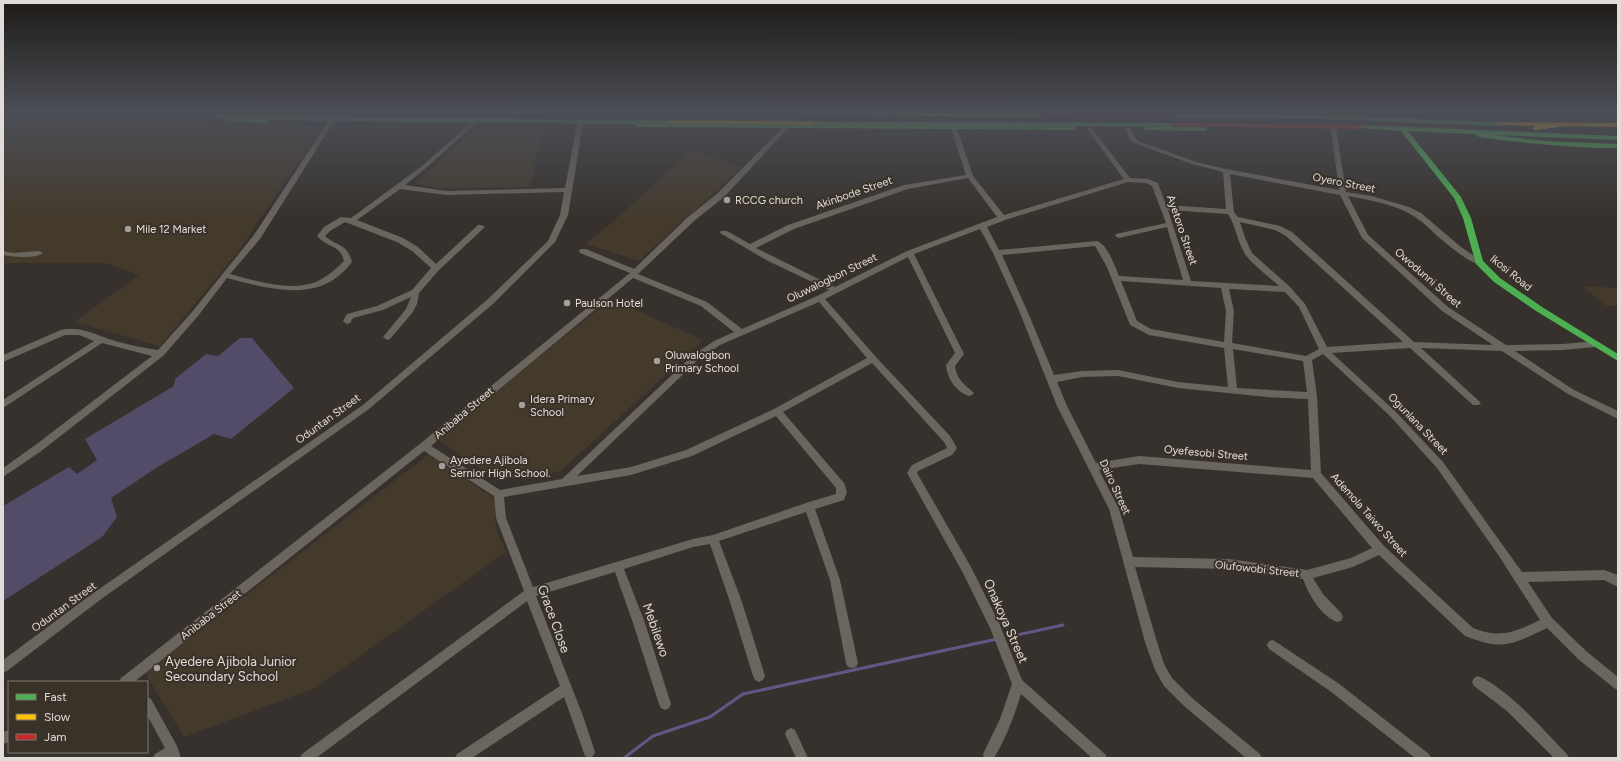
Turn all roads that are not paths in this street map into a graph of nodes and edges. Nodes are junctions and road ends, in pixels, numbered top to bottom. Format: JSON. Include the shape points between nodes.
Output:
{"nodes":[{"id":1,"x":314,"y":149,"type":"edge"},
{"id":2,"x":445,"y":149,"type":"edge"},
{"id":3,"x":572,"y":149,"type":"edge"},
{"id":4,"x":765,"y":149,"type":"edge"},
{"id":5,"x":961,"y":149,"type":"edge"},
{"id":6,"x":1104,"y":149,"type":"edge"},
{"id":7,"x":1156,"y":149,"type":"edge"},
{"id":8,"x":1338,"y":149,"type":"edge"},
{"id":9,"x":1419,"y":149,"type":"edge"},
{"id":10,"x":1226,"y":172,"type":"junction"},
{"id":11,"x":970,"y":176,"type":"junction"},
{"id":12,"x":1128,"y":180,"type":"junction"},
{"id":13,"x":1155,"y":185,"type":"joint"},
{"id":14,"x":397,"y":186,"type":"junction"},
{"id":15,"x":569,"y":190,"type":"junction"},
{"id":16,"x":1343,"y":193,"type":"junction"},
{"id":17,"x":1163,"y":207,"type":"junction"},
{"id":18,"x":1233,"y":216,"type":"junction"},
{"id":19,"x":1002,"y":218,"type":"junction"},
{"id":20,"x":352,"y":221,"type":"junction"},
{"id":21,"x":1170,"y":224,"type":"junction"},
{"id":22,"x":982,"y":225,"type":"junction"},
{"id":23,"x":481,"y":227,"type":"dead end"},
{"id":24,"x":724,"y":233,"type":"dead end"},
{"id":25,"x":1119,"y":236,"type":"dead end"},
{"id":26,"x":751,"y":247,"type":"junction"},
{"id":27,"x":583,"y":251,"type":"dead end"},
{"id":28,"x":3,"y":253,"type":"edge"},
{"id":29,"x":40,"y":253,"type":"dead end"},
{"id":30,"x":910,"y":253,"type":"junction"},
{"id":31,"x":997,"y":253,"type":"junction"},
{"id":32,"x":1479,"y":262,"type":"junction"},
{"id":33,"x":436,"y":268,"type":"junction"},
{"id":34,"x":634,"y":273,"type":"junction"},
{"id":35,"x":225,"y":275,"type":"junction"},
{"id":36,"x":1116,"y":278,"type":"junction"},
{"id":37,"x":1188,"y":283,"type":"junction"},
{"id":38,"x":1225,"y":287,"type":"junction"},
{"id":39,"x":1288,"y":289,"type":"junction"},
{"id":40,"x":835,"y":290,"type":"junction"},
{"id":41,"x":415,"y":292,"type":"junction"},
{"id":42,"x":820,"y":298,"type":"junction"},
{"id":43,"x":347,"y":322,"type":"dead end"},
{"id":44,"x":740,"y":332,"type":"junction"},
{"id":45,"x":387,"y":338,"type":"dead end"},
{"id":46,"x":101,"y":340,"type":"junction"},
{"id":47,"x":1228,"y":344,"type":"junction"},
{"id":48,"x":1596,"y":344,"type":"junction"},
{"id":49,"x":1410,"y":345,"type":"junction"},
{"id":50,"x":1502,"y":348,"type":"junction"},
{"id":51,"x":1324,"y":350,"type":"junction"},
{"id":52,"x":160,"y":354,"type":"junction"},
{"id":53,"x":1618,"y":358,"type":"edge"},
{"id":54,"x":3,"y":359,"type":"edge"},
{"id":55,"x":873,"y":359,"type":"junction"},
{"id":56,"x":1306,"y":359,"type":"junction"},
{"id":57,"x":1052,"y":379,"type":"junction"},
{"id":58,"x":1233,"y":391,"type":"junction"},
{"id":59,"x":969,"y":392,"type":"dead end"},
{"id":60,"x":1312,"y":396,"type":"junction"},
{"id":61,"x":1476,"y":403,"type":"dead end"},
{"id":62,"x":3,"y":405,"type":"edge"},
{"id":63,"x":777,"y":411,"type":"junction"},
{"id":64,"x":1618,"y":415,"type":"edge"},
{"id":65,"x":424,"y":446,"type":"junction"},
{"id":66,"x":1093,"y":467,"type":"junction"},
{"id":67,"x":3,"y":472,"type":"edge"},
{"id":68,"x":1316,"y":474,"type":"junction"},
{"id":69,"x":565,"y":482,"type":"junction"},
{"id":70,"x":499,"y":494,"type":"junction"},
{"id":71,"x":809,"y":506,"type":"junction"},
{"id":72,"x":713,"y":539,"type":"junction"},
{"id":73,"x":1380,"y":549,"type":"junction"},
{"id":74,"x":1130,"y":562,"type":"junction"},
{"id":75,"x":618,"y":566,"type":"junction"},
{"id":76,"x":1307,"y":575,"type":"junction"},
{"id":77,"x":1519,"y":577,"type":"junction"},
{"id":78,"x":1618,"y":582,"type":"edge"},
{"id":79,"x":530,"y":593,"type":"junction"},
{"id":80,"x":1337,"y":616,"type":"dead end"},
{"id":81,"x":1548,"y":622,"type":"junction"},
{"id":82,"x":1273,"y":645,"type":"dead end"},
{"id":83,"x":852,"y":663,"type":"dead end"},
{"id":84,"x":3,"y":667,"type":"edge"},
{"id":85,"x":759,"y":676,"type":"dead end"},
{"id":86,"x":131,"y":680,"type":"edge"},
{"id":87,"x":1478,"y":682,"type":"dead end"},
{"id":88,"x":1018,"y":684,"type":"junction"},
{"id":89,"x":1618,"y":684,"type":"edge"},
{"id":90,"x":565,"y":689,"type":"junction"},
{"id":91,"x":665,"y":704,"type":"dead end"},
{"id":92,"x":148,"y":705,"type":"edge"},
{"id":93,"x":791,"y":734,"type":"dead end"},
{"id":94,"x":589,"y":752,"type":"dead end"},
{"id":95,"x":174,"y":754,"type":"edge"},
{"id":96,"x":989,"y":754,"type":"dead end"},
{"id":97,"x":159,"y":758,"type":"edge"},
{"id":98,"x":306,"y":758,"type":"edge"},
{"id":99,"x":461,"y":758,"type":"edge"},
{"id":100,"x":802,"y":758,"type":"edge"},
{"id":101,"x":1101,"y":758,"type":"edge"},
{"id":102,"x":1256,"y":758,"type":"edge"},
{"id":103,"x":1425,"y":758,"type":"edge"},
{"id":104,"x":1563,"y":758,"type":"edge"}],
"edges":[{"from":1,"to":35,"type":"street","via":[[257,237]]},
{"from":2,"to":14,"type":"street"},
{"from":3,"to":15,"type":"street","name":"Oduntan Street"},
{"from":4,"to":34,"type":"street","name":"Anibaba Street","via":[[720,195]]},
{"from":5,"to":11,"type":"street"},
{"from":6,"to":12,"type":"street"},
{"from":7,"to":10,"type":"street","name":"Oyero Street"},
{"from":8,"to":16,"type":"street","name":"Owodunni Street"},
{"from":9,"to":32,"type":"main road","name":"Ikosi Road","via":[[1457,197],[1467,218]]},
{"from":10,"to":16,"type":"street","name":"Oyero Street"},
{"from":10,"to":18,"type":"street","name":"Ogunlana Street"},
{"from":11,"to":19,"type":"street"},
{"from":11,"to":26,"type":"street","name":"Akinbode Street","via":[[907,187],[791,227]]},
{"from":12,"to":13,"type":"street","name":"Oluwalogbon Street","via":[[1148,181]]},
{"from":12,"to":19,"type":"street","name":"Oluwalogbon Street"},
{"from":13,"to":17,"type":"street","name":"Ayetoro Street"},
{"from":14,"to":15,"type":"street","via":[[446,193]]},
{"from":14,"to":20,"type":"street"},
{"from":15,"to":84,"type":"street","name":"Oduntan Street","via":[[564,215],[551,242],[492,301],[366,407],[96,597]]},
{"from":16,"to":32,"type":"street","name":"Oyero Street","via":[[1376,200],[1418,215],[1458,249]]},
{"from":16,"to":50,"type":"street","name":"Owodunni Street","via":[[1365,236],[1445,309]]},
{"from":17,"to":18,"type":"street"},
{"from":17,"to":21,"type":"street","name":"Ayetoro Street"},
{"from":18,"to":39,"type":"street","name":"Ogunlana Street","via":[[1249,254]]},
{"from":18,"to":49,"type":"street","via":[[1284,230]]},
{"from":19,"to":22,"type":"street","name":"Oluwalogbon Street"},
{"from":20,"to":33,"type":"street","via":[[400,240],[415,249]]},
{"from":20,"to":35,"type":"street","via":[[339,221],[321,236],[341,247],[347,253],[348,262],[342,269],[311,287],[285,289]]},
{"from":21,"to":25,"type":"street"},
{"from":21,"to":37,"type":"street","name":"Ayetoro Street"},
{"from":22,"to":30,"type":"street","name":"Oluwalogbon Street"},
{"from":22,"to":31,"type":"street","name":"Dairo Street"},
{"from":23,"to":33,"type":"street"},
{"from":24,"to":26,"type":"street"},
{"from":26,"to":40,"type":"street"},
{"from":27,"to":34,"type":"street"},
{"from":28,"to":29,"type":"street"},
{"from":30,"to":40,"type":"street","name":"Oluwalogbon Street"},
{"from":30,"to":59,"type":"street","via":[[960,354],[950,365],[951,374],[959,385]]},
{"from":31,"to":36,"type":"street","via":[[1097,243],[1102,247]]},
{"from":31,"to":57,"type":"street","name":"Dairo Street"},
{"from":32,"to":48,"type":"main road","name":"Ikosi Road","via":[[1498,280]]},
{"from":33,"to":41,"type":"street"},
{"from":34,"to":44,"type":"street","via":[[704,304]]},
{"from":34,"to":65,"type":"street","name":"Anibaba Street"},
{"from":35,"to":52,"type":"street"},
{"from":36,"to":37,"type":"street"},
{"from":36,"to":47,"type":"street","via":[[1134,323],[1139,327],[1149,332]]},
{"from":37,"to":38,"type":"street"},
{"from":38,"to":39,"type":"street"},
{"from":38,"to":47,"type":"street","via":[[1230,311]]},
{"from":39,"to":51,"type":"street","name":"Ogunlana Street","via":[[1302,306]]},
{"from":40,"to":42,"type":"street","name":"Oluwalogbon Street"},
{"from":41,"to":43,"type":"street","via":[[380,308],[350,316]]},
{"from":41,"to":45,"type":"street","via":[[413,306]]},
{"from":42,"to":44,"type":"street","name":"Oluwalogbon Street"},
{"from":42,"to":55,"type":"street"},
{"from":44,"to":69,"type":"street","name":"Oluwalogbon Street","via":[[695,358]]},
{"from":46,"to":52,"type":"street"},
{"from":46,"to":54,"type":"street","via":[[78,331],[64,332]]},
{"from":46,"to":62,"type":"street"},
{"from":47,"to":56,"type":"street"},
{"from":47,"to":58,"type":"street"},
{"from":48,"to":50,"type":"street"},
{"from":48,"to":53,"type":"main road","name":"Ikosi Road"},
{"from":49,"to":50,"type":"street"},
{"from":49,"to":51,"type":"street"},
{"from":49,"to":61,"type":"street"},
{"from":50,"to":64,"type":"street","name":"Owodunni Street","via":[[1571,392]]},
{"from":51,"to":56,"type":"street"},
{"from":51,"to":77,"type":"street","name":"Ogunlana Street","via":[[1393,414],[1440,465]]},
{"from":52,"to":67,"type":"street","via":[[38,449]]},
{"from":55,"to":63,"type":"street"},
{"from":55,"to":88,"type":"street","name":"Onakoya Street","via":[[947,439],[952,448],[949,452],[915,468],[912,473],[970,576],[995,627]]},
{"from":56,"to":60,"type":"street","name":"Ademola Taiwo Street"},
{"from":57,"to":58,"type":"street","via":[[1082,374],[1118,373],[1178,385]]},
{"from":57,"to":66,"type":"street","name":"Dairo Street","via":[[1065,412]]},
{"from":58,"to":60,"type":"street"},
{"from":60,"to":68,"type":"street","name":"Ademola Taiwo Street"},
{"from":63,"to":69,"type":"street","via":[[689,453],[632,471]]},
{"from":63,"to":71,"type":"street","via":[[840,486],[840,497]]},
{"from":65,"to":70,"type":"street"},
{"from":65,"to":86,"type":"street","name":"Anibaba Street"},
{"from":66,"to":68,"type":"street","name":"Oyefesobi Street","via":[[1146,460]]},
{"from":66,"to":74,"type":"street","name":"Dairo Street","via":[[1114,509]]},
{"from":68,"to":73,"type":"street","name":"Ademola Taiwo Street"},
{"from":69,"to":70,"type":"street"},
{"from":70,"to":79,"type":"street","name":"Grace Close","via":[[501,518]]},
{"from":71,"to":72,"type":"street"},
{"from":71,"to":83,"type":"street","via":[[835,580]]},
{"from":72,"to":75,"type":"street"},
{"from":72,"to":85,"type":"street"},
{"from":73,"to":76,"type":"street","name":"Olufowobi Street","via":[[1353,562]]},
{"from":73,"to":81,"type":"street","name":"Ademola Taiwo Street","via":[[1469,632],[1486,640],[1500,641],[1515,637]]},
{"from":74,"to":76,"type":"street","name":"Olufowobi Street","via":[[1229,564]]},
{"from":74,"to":102,"type":"street","name":"Dairo Street","via":[[1151,642],[1159,666],[1168,682],[1188,702]]},
{"from":75,"to":79,"type":"street"},
{"from":75,"to":91,"type":"street","name":"Mebilewo"},
{"from":76,"to":80,"type":"street","via":[[1324,606]]},
{"from":77,"to":78,"type":"street","via":[[1604,575]]},
{"from":77,"to":81,"type":"street","name":"Ogunlana Street"},
{"from":79,"to":90,"type":"street","name":"Grace Close"},
{"from":79,"to":98,"type":"street"},
{"from":81,"to":89,"type":"street","name":"Ogunlana Street","via":[[1582,655]]},
{"from":82,"to":103,"type":"street","via":[[1334,687]]},
{"from":87,"to":104,"type":"street","via":[[1506,703]]},
{"from":88,"to":96,"type":"street","via":[[1008,719]]},
{"from":88,"to":101,"type":"street","name":"Onakoya Street"},
{"from":90,"to":94,"type":"street","name":"Grace Close"},
{"from":90,"to":99,"type":"street"},
{"from":92,"to":95,"type":"street"},
{"from":93,"to":100,"type":"street"},
{"from":95,"to":97,"type":"street"}]}
